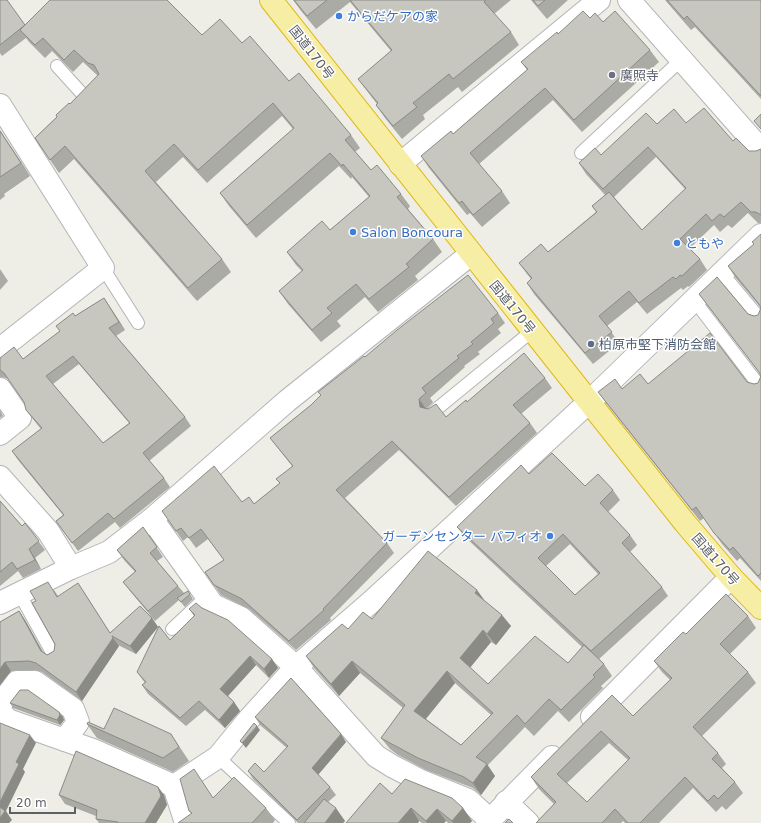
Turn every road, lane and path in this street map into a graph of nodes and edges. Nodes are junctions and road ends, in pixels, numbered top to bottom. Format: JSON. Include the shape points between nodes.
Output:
{"nodes":[{"id":1,"x":599,"y":0,"type":"edge"},
{"id":2,"x":629,"y":0,"type":"edge"},
{"id":3,"x":277,"y":2,"type":"edge"},
{"id":4,"x":681,"y":60,"type":"junction"},
{"id":5,"x":57,"y":66,"type":"edge"},
{"id":6,"x":94,"y":88,"type":"edge"},
{"id":7,"x":85,"y":97,"type":"junction"},
{"id":8,"x":0,"y":104,"type":"edge"},
{"id":9,"x":74,"y":108,"type":"edge"},
{"id":10,"x":761,"y":150,"type":"edge"},
{"id":11,"x":581,"y":153,"type":"dead end"},
{"id":12,"x":400,"y":164,"type":"junction"},
{"id":13,"x":761,"y":235,"type":"edge"},
{"id":14,"x":471,"y":254,"type":"junction"},
{"id":15,"x":103,"y":268,"type":"junction"},
{"id":16,"x":722,"y":273,"type":"junction"},
{"id":17,"x":694,"y":300,"type":"junction"},
{"id":18,"x":761,"y":320,"type":"edge"},
{"id":19,"x":138,"y":323,"type":"dead end"},
{"id":20,"x":532,"y":331,"type":"junction"},
{"id":21,"x":0,"y":349,"type":"edge"},
{"id":22,"x":761,"y":388,"type":"edge"},
{"id":23,"x":0,"y":389,"type":"edge"},
{"id":24,"x":589,"y":402,"type":"junction"},
{"id":25,"x":433,"y":412,"type":"edge"},
{"id":26,"x":0,"y":434,"type":"edge"},
{"id":27,"x":0,"y":477,"type":"edge"},
{"id":28,"x":152,"y":519,"type":"junction"},
{"id":29,"x":71,"y":568,"type":"junction"},
{"id":30,"x":731,"y":577,"type":"junction"},
{"id":31,"x":207,"y":596,"type":"junction"},
{"id":32,"x":9,"y":598,"type":"edge"},
{"id":33,"x":761,"y":608,"type":"edge"},
{"id":34,"x":172,"y":629,"type":"dead end"},
{"id":35,"x":54,"y":656,"type":"edge"},
{"id":36,"x":296,"y":667,"type":"junction"},
{"id":37,"x":0,"y":705,"type":"edge"},
{"id":38,"x":0,"y":712,"type":"edge"},
{"id":39,"x":65,"y":740,"type":"junction"},
{"id":40,"x":218,"y":757,"type":"junction"},
{"id":41,"x":174,"y":786,"type":"junction"},
{"id":42,"x":506,"y":802,"type":"junction"},
{"id":43,"x":488,"y":822,"type":"edge"},
{"id":44,"x":186,"y":823,"type":"edge"},
{"id":45,"x":289,"y":823,"type":"edge"},
{"id":46,"x":528,"y":823,"type":"edge"}],
"edges":[{"from":1,"to":12,"type":"street"},
{"from":2,"to":4,"type":"street"},
{"from":3,"to":12,"type":"highway","name":"国道170号"},
{"from":4,"to":10,"type":"street"},
{"from":4,"to":11,"type":"lane"},
{"from":5,"to":7,"type":"lane"},
{"from":6,"to":7,"type":"lane"},
{"from":7,"to":9,"type":"lane"},
{"from":8,"to":15,"type":"street","via":[[35,146]]},
{"from":12,"to":14,"type":"highway","name":"国道170号"},
{"from":13,"to":16,"type":"street"},
{"from":14,"to":20,"type":"highway","name":"国道170号"},
{"from":14,"to":28,"type":"street","via":[[287,401]]},
{"from":15,"to":19,"type":"lane"},
{"from":15,"to":21,"type":"street"},
{"from":16,"to":17,"type":"street"},
{"from":16,"to":18,"type":"lane"},
{"from":17,"to":22,"type":"lane"},
{"from":17,"to":24,"type":"street"},
{"from":20,"to":24,"type":"highway","name":"国道170号"},
{"from":20,"to":25,"type":"lane"},
{"from":23,"to":26,"type":"street","via":[[20,418]]},
{"from":24,"to":30,"type":"highway","name":"国道170号","via":[[684,523]]},
{"from":24,"to":36,"type":"street","via":[[371,602]]},
{"from":27,"to":29,"type":"street","via":[[48,531]]},
{"from":28,"to":29,"type":"street","via":[[109,552]]},
{"from":28,"to":31,"type":"street"},
{"from":29,"to":32,"type":"street"},
{"from":30,"to":33,"type":"highway","name":"国道170号"},
{"from":30,"to":42,"type":"street"},
{"from":31,"to":34,"type":"lane"},
{"from":31,"to":36,"type":"street","via":[[213,605],[241,618]]},
{"from":32,"to":35,"type":"lane"},
{"from":36,"to":40,"type":"street"},
{"from":36,"to":43,"type":"street","via":[[376,756],[421,781],[468,800]]},
{"from":37,"to":39,"type":"street","via":[[17,682],[35,682],[74,709],[78,722]]},
{"from":38,"to":39,"type":"street","via":[[8,720]]},
{"from":39,"to":41,"type":"street"},
{"from":40,"to":41,"type":"street"},
{"from":40,"to":45,"type":"lane"},
{"from":41,"to":44,"type":"street"},
{"from":42,"to":43,"type":"street"},
{"from":42,"to":46,"type":"street"}]}
